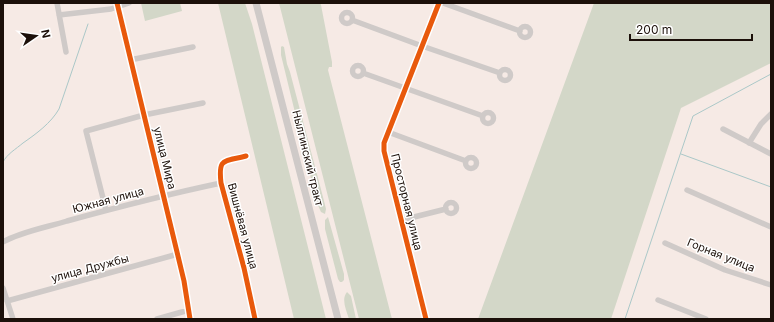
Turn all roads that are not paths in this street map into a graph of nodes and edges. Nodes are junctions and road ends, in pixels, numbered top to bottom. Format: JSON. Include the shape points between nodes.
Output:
{"nodes":[{"id":1,"x":57,"y":3,"type":"edge"},
{"id":2,"x":129,"y":3,"type":"edge"},
{"id":3,"x":256,"y":3,"type":"edge"},
{"id":4,"x":439,"y":3,"type":"edge"},
{"id":5,"x":443,"y":3,"type":"edge"},
{"id":6,"x":118,"y":4,"type":"edge"},
{"id":7,"x":59,"y":14,"type":"junction"},
{"id":8,"x":352,"y":20,"type":"dead end"},
{"id":9,"x":520,"y":31,"type":"dead end"},
{"id":10,"x":422,"y":46,"type":"junction"},
{"id":11,"x":193,"y":47,"type":"dead end"},
{"id":12,"x":66,"y":52,"type":"dead end"},
{"id":13,"x":130,"y":60,"type":"junction"},
{"id":14,"x":363,"y":73,"type":"dead end"},
{"id":15,"x":500,"y":73,"type":"dead end"},
{"id":16,"x":405,"y":89,"type":"junction"},
{"id":17,"x":203,"y":102,"type":"dead end"},
{"id":18,"x":771,"y":114,"type":"edge"},
{"id":19,"x":144,"y":115,"type":"junction"},
{"id":20,"x":483,"y":116,"type":"dead end"},
{"id":21,"x":723,"y":129,"type":"dead end"},
{"id":22,"x":388,"y":132,"type":"junction"},
{"id":23,"x":749,"y":143,"type":"junction"},
{"id":24,"x":771,"y":154,"type":"edge"},
{"id":25,"x":246,"y":156,"type":"dead end"},
{"id":26,"x":466,"y":161,"type":"dead end"},
{"id":27,"x":221,"y":182,"type":"junction"},
{"id":28,"x":687,"y":190,"type":"dead end"},
{"id":29,"x":163,"y":195,"type":"junction"},
{"id":30,"x":446,"y":209,"type":"dead end"},
{"id":31,"x":106,"y":210,"type":"junction"},
{"id":32,"x":402,"y":220,"type":"junction"},
{"id":33,"x":771,"y":227,"type":"edge"},
{"id":34,"x":3,"y":242,"type":"edge"},
{"id":35,"x":665,"y":243,"type":"dead end"},
{"id":36,"x":178,"y":254,"type":"junction"},
{"id":37,"x":771,"y":285,"type":"edge"},
{"id":38,"x":3,"y":288,"type":"edge"},
{"id":39,"x":658,"y":300,"type":"dead end"},
{"id":40,"x":7,"y":301,"type":"junction"},
{"id":41,"x":189,"y":310,"type":"junction"},
{"id":42,"x":13,"y":319,"type":"edge"},
{"id":43,"x":158,"y":319,"type":"edge"},
{"id":44,"x":190,"y":319,"type":"edge"},
{"id":45,"x":255,"y":319,"type":"edge"},
{"id":46,"x":338,"y":319,"type":"edge"},
{"id":47,"x":426,"y":319,"type":"edge"},
{"id":48,"x":706,"y":319,"type":"edge"}],
"edges":[{"from":1,"to":7,"type":"street"},
{"from":2,"to":6,"type":"street"},
{"from":3,"to":46,"type":"main road","name":"Нылгинский тракт"},
{"from":4,"to":10,"type":"street","name":"Просторная улица"},
{"from":5,"to":9,"type":"street"},
{"from":6,"to":7,"type":"street","via":[[111,9]]},
{"from":6,"to":13,"type":"street","name":"улица Мира"},
{"from":7,"to":12,"type":"street"},
{"from":8,"to":10,"type":"street"},
{"from":10,"to":15,"type":"street"},
{"from":10,"to":16,"type":"street","name":"Просторная улица"},
{"from":11,"to":13,"type":"street"},
{"from":13,"to":19,"type":"street","name":"улица Мира"},
{"from":14,"to":16,"type":"street"},
{"from":16,"to":20,"type":"street"},
{"from":16,"to":22,"type":"street","name":"Просторная улица"},
{"from":17,"to":19,"type":"street"},
{"from":18,"to":23,"type":"street"},
{"from":19,"to":29,"type":"street","name":"улица Мира"},
{"from":19,"to":31,"type":"street","via":[[86,131]]},
{"from":21,"to":23,"type":"street"},
{"from":22,"to":26,"type":"street"},
{"from":22,"to":32,"type":"street","name":"Просторная улица","via":[[384,150]]},
{"from":23,"to":24,"type":"street"},
{"from":25,"to":27,"type":"street","name":"Вишнёвая улица","via":[[222,164]]},
{"from":27,"to":29,"type":"street","name":"Южная улица"},
{"from":27,"to":45,"type":"street","name":"Вишнёвая улица"},
{"from":28,"to":33,"type":"street"},
{"from":29,"to":31,"type":"street","name":"Южная улица"},
{"from":29,"to":36,"type":"street","name":"улица Мира"},
{"from":30,"to":32,"type":"street"},
{"from":31,"to":34,"type":"street","name":"Южная улица"},
{"from":32,"to":47,"type":"street","name":"Просторная улица"},
{"from":35,"to":37,"type":"street","name":"Горная улица","via":[[725,270]]},
{"from":36,"to":40,"type":"street","name":"улица Дружбы"},
{"from":36,"to":41,"type":"street","name":"улица Мира"},
{"from":38,"to":40,"type":"street"},
{"from":39,"to":48,"type":"street"},
{"from":40,"to":42,"type":"street"},
{"from":41,"to":43,"type":"street"},
{"from":41,"to":44,"type":"street","name":"улица Мира"}]}
